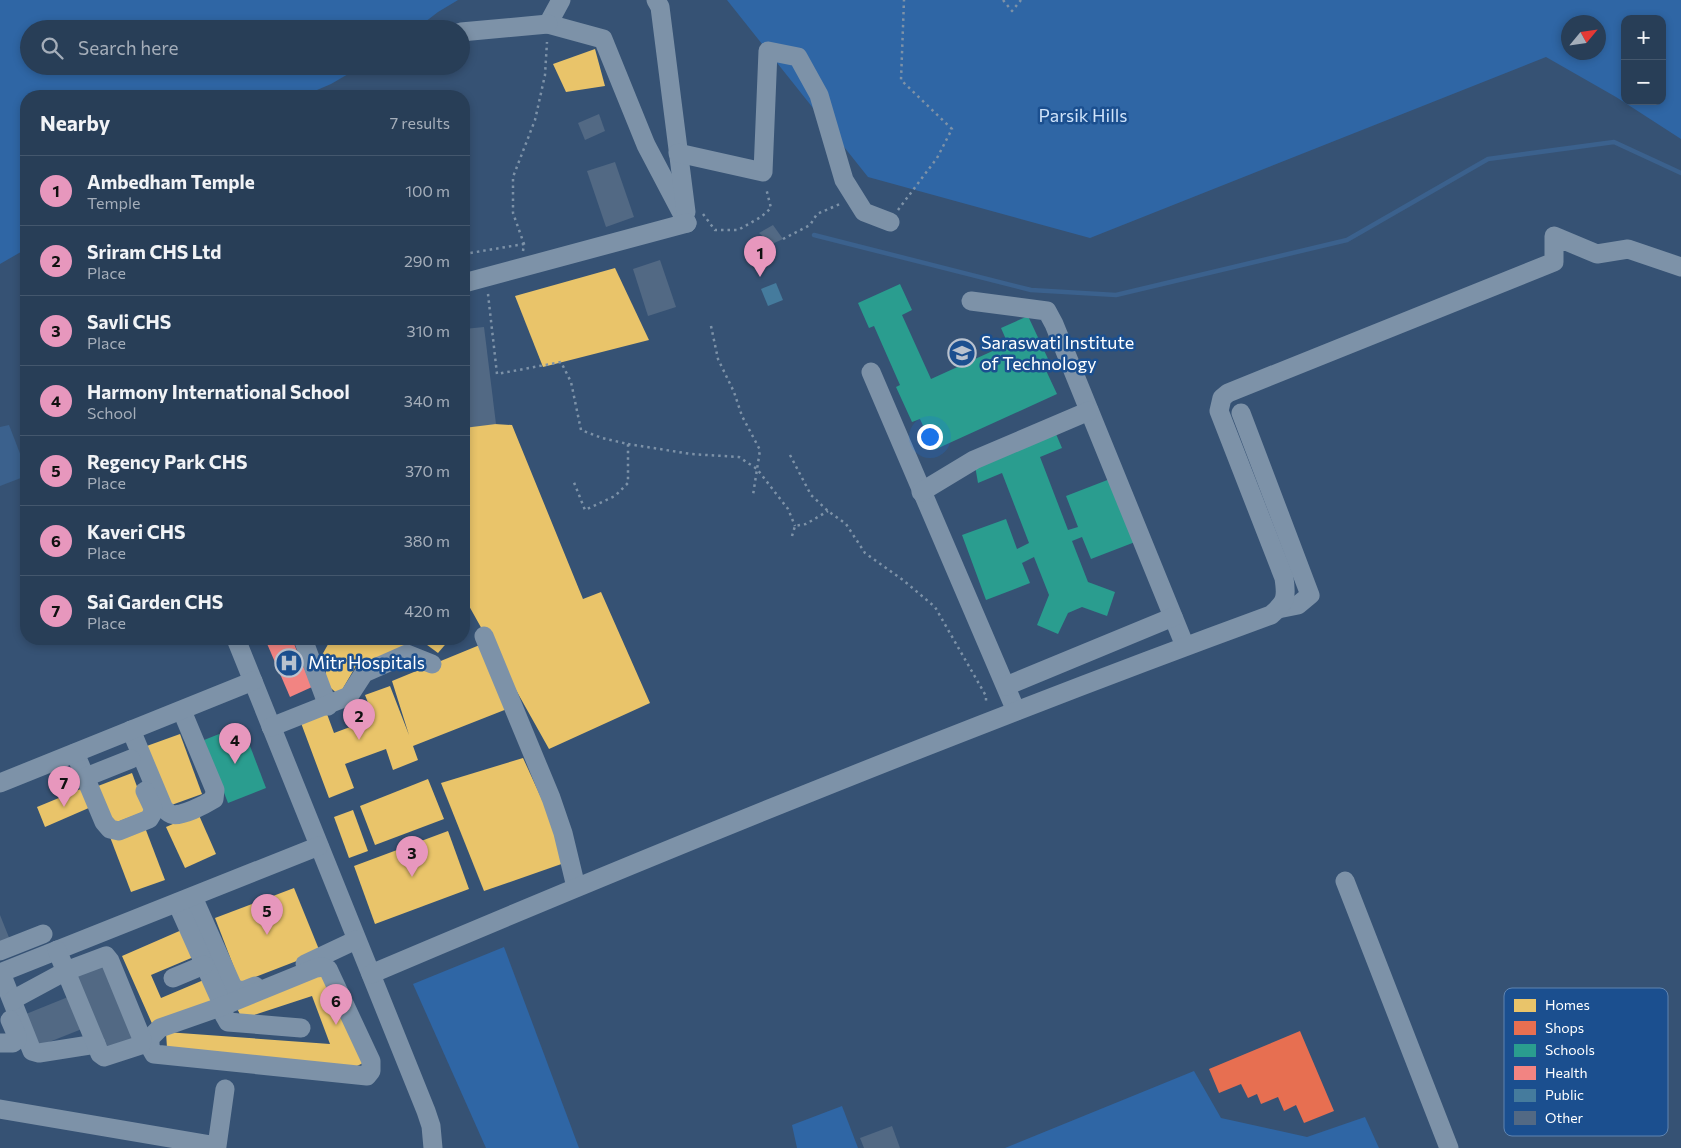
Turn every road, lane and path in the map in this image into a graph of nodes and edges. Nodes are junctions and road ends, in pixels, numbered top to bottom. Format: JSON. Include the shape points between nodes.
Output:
{"nodes":[{"id":1,"x":561,"y":0,"type":"edge"},
{"id":2,"x":656,"y":0,"type":"edge"},
{"id":3,"x":904,"y":0,"type":"edge"},
{"id":4,"x":1002,"y":0,"type":"edge"},
{"id":5,"x":1021,"y":0,"type":"edge"},
{"id":6,"x":548,"y":24,"type":"junction"},
{"id":7,"x":470,"y":31,"type":"edge"},
{"id":8,"x":678,"y":153,"type":"junction"},
{"id":9,"x":763,"y":172,"type":"junction"},
{"id":10,"x":856,"y":199,"type":"junction"},
{"id":11,"x":700,"y":208,"type":"dead end"},
{"id":12,"x":890,"y":222,"type":"joint"},
{"id":13,"x":687,"y":223,"type":"junction"},
{"id":14,"x":783,"y":239,"type":"dead end"},
{"id":15,"x":524,"y":244,"type":"junction"},
{"id":16,"x":470,"y":253,"type":"edge"},
{"id":17,"x":1681,"y":267,"type":"edge"},
{"id":18,"x":522,"y":268,"type":"junction"},
{"id":19,"x":486,"y":277,"type":"junction"},
{"id":20,"x":470,"y":281,"type":"edge"},
{"id":21,"x":971,"y":301,"type":"dead end"},
{"id":22,"x":711,"y":326,"type":"dead end"},
{"id":23,"x":871,"y":372,"type":"dead end"},
{"id":24,"x":1089,"y":411,"type":"junction"},
{"id":25,"x":1241,"y":413,"type":"dead end"},
{"id":26,"x":628,"y":444,"type":"junction"},
{"id":27,"x":790,"y":455,"type":"dead end"},
{"id":28,"x":757,"y":470,"type":"junction"},
{"id":29,"x":573,"y":480,"type":"dead end"},
{"id":30,"x":921,"y":492,"type":"junction"},
{"id":31,"x":754,"y":494,"type":"dead end"},
{"id":32,"x":828,"y":511,"type":"junction"},
{"id":33,"x":795,"y":526,"type":"junction"},
{"id":34,"x":792,"y":536,"type":"dead end"},
{"id":35,"x":1278,"y":609,"type":"junction"},
{"id":36,"x":1173,"y":617,"type":"junction"},
{"id":37,"x":484,"y":636,"type":"dead end"},
{"id":38,"x":238,"y":645,"type":"edge"},
{"id":39,"x":305,"y":645,"type":"edge"},
{"id":40,"x":1185,"y":646,"type":"junction"},
{"id":41,"x":432,"y":664,"type":"dead end"},
{"id":42,"x":253,"y":681,"type":"junction"},
{"id":43,"x":1006,"y":686,"type":"junction"},
{"id":44,"x":328,"y":706,"type":"junction"},
{"id":45,"x":182,"y":711,"type":"junction"},
{"id":46,"x":1016,"y":711,"type":"junction"},
{"id":47,"x":986,"y":724,"type":"junction"},
{"id":48,"x":272,"y":727,"type":"junction"},
{"id":49,"x":125,"y":732,"type":"junction"},
{"id":50,"x":76,"y":753,"type":"junction"},
{"id":51,"x":131,"y":759,"type":"junction"},
{"id":52,"x":86,"y":778,"type":"junction"},
{"id":53,"x":0,"y":783,"type":"edge"},
{"id":54,"x":320,"y":846,"type":"junction"},
{"id":55,"x":1345,"y":881,"type":"dead end"},
{"id":56,"x":576,"y":887,"type":"junction"},
{"id":57,"x":185,"y":900,"type":"junction"},
{"id":58,"x":43,"y":934,"type":"dead end"},
{"id":59,"x":356,"y":940,"type":"junction"},
{"id":60,"x":57,"y":950,"type":"junction"},
{"id":61,"x":0,"y":951,"type":"edge"},
{"id":62,"x":204,"y":965,"type":"junction"},
{"id":63,"x":66,"y":972,"type":"junction"},
{"id":64,"x":0,"y":973,"type":"edge"},
{"id":65,"x":370,"y":974,"type":"junction"},
{"id":66,"x":173,"y":978,"type":"dead end"},
{"id":67,"x":3,"y":999,"type":"edge"},
{"id":68,"x":223,"y":1006,"type":"junction"},
{"id":69,"x":301,"y":1028,"type":"dead end"},
{"id":70,"x":0,"y":1043,"type":"edge"},
{"id":71,"x":96,"y":1044,"type":"junction"},
{"id":72,"x":225,"y":1088,"type":"dead end"},
{"id":73,"x":0,"y":1109,"type":"edge"},
{"id":74,"x":433,"y":1148,"type":"edge"},
{"id":75,"x":1449,"y":1148,"type":"edge"}],
"edges":[{"from":1,"to":6,"type":"street"},
{"from":2,"to":8,"type":"street","via":[[660,7]]},
{"from":3,"to":12,"type":"path","via":[[901,80],[952,129],[937,158]]},
{"from":4,"to":5,"type":"path","via":[[1012,11]]},
{"from":6,"to":7,"type":"street"},
{"from":6,"to":13,"type":"street","via":[[603,39],[646,145]]},
{"from":6,"to":15,"type":"path","via":[[545,75],[535,120],[513,177],[513,213]]},
{"from":8,"to":9,"type":"street"},
{"from":8,"to":13,"type":"street"},
{"from":9,"to":10,"type":"street","via":[[768,51],[798,57],[819,95],[844,180]]},
{"from":9,"to":11,"type":"path","via":[[772,208],[761,218],[738,230],[715,230]]},
{"from":10,"to":12,"type":"street","via":[[864,212]]},
{"from":10,"to":14,"type":"path","via":[[817,214],[810,225]]},
{"from":13,"to":18,"type":"street"},
{"from":15,"to":16,"type":"path"},
{"from":15,"to":18,"type":"path"},
{"from":17,"to":35,"type":"street","via":[[1628,250],[1597,254],[1554,236],[1554,262],[1237,389],[1222,398],[1218,411],[1284,578],[1286,594]]},
{"from":18,"to":19,"type":"street"},
{"from":19,"to":20,"type":"street"},
{"from":19,"to":26,"type":"path","via":[[497,374],[561,362],[571,382],[581,430]]},
{"from":21,"to":24,"type":"street","via":[[1047,311]]},
{"from":22,"to":28,"type":"path","via":[[718,359],[760,450]]},
{"from":23,"to":30,"type":"street"},
{"from":24,"to":30,"type":"street","via":[[974,460]]},
{"from":24,"to":36,"type":"street"},
{"from":25,"to":35,"type":"street","via":[[1310,594],[1298,605]]},
{"from":26,"to":28,"type":"path","via":[[691,454],[739,457]]},
{"from":26,"to":29,"type":"path","via":[[628,483],[615,496],[585,510]]},
{"from":27,"to":32,"type":"path","via":[[811,495]]},
{"from":28,"to":31,"type":"path"},
{"from":28,"to":33,"type":"path","via":[[788,509]]},
{"from":30,"to":43,"type":"street"},
{"from":32,"to":33,"type":"path","via":[[806,524]]},
{"from":32,"to":47,"type":"path","via":[[846,524],[865,553],[935,607],[986,696]]},
{"from":33,"to":34,"type":"path"},
{"from":35,"to":40,"type":"street"},
{"from":36,"to":40,"type":"street"},
{"from":36,"to":43,"type":"street"},
{"from":37,"to":56,"type":"street","via":[[551,798]]},
{"from":38,"to":42,"type":"street"},
{"from":39,"to":44,"type":"street"},
{"from":40,"to":46,"type":"street"},
{"from":41,"to":44,"type":"street","via":[[407,654],[364,673],[349,696]]},
{"from":42,"to":45,"type":"street"},
{"from":42,"to":48,"type":"street"},
{"from":43,"to":46,"type":"street"},
{"from":44,"to":48,"type":"street"},
{"from":45,"to":49,"type":"street"},
{"from":45,"to":49,"type":"street","via":[[215,790],[214,799],[207,804],[180,814],[172,815],[164,809]]},
{"from":46,"to":47,"type":"street"},
{"from":47,"to":56,"type":"street"},
{"from":48,"to":54,"type":"street"},
{"from":49,"to":50,"type":"street"},
{"from":49,"to":51,"type":"street"},
{"from":50,"to":52,"type":"street"},
{"from":50,"to":53,"type":"street"},
{"from":51,"to":52,"type":"street"},
{"from":51,"to":52,"type":"street","via":[[153,808],[149,819],[119,830],[110,829]]},
{"from":54,"to":57,"type":"street"},
{"from":54,"to":59,"type":"street"},
{"from":55,"to":75,"type":"street"},
{"from":56,"to":65,"type":"street"},
{"from":57,"to":59,"type":"street","via":[[237,991]]},
{"from":57,"to":60,"type":"street"},
{"from":57,"to":62,"type":"street"},
{"from":58,"to":61,"type":"street"},
{"from":59,"to":65,"type":"street"},
{"from":60,"to":63,"type":"street"},
{"from":60,"to":64,"type":"street"},
{"from":62,"to":66,"type":"street"},
{"from":62,"to":68,"type":"street"},
{"from":63,"to":67,"type":"street","via":[[16,998]]},
{"from":63,"to":71,"type":"street"},
{"from":63,"to":71,"type":"street","via":[[106,956],[142,1039],[141,1045],[104,1057]]},
{"from":64,"to":67,"type":"street"},
{"from":65,"to":74,"type":"street","via":[[426,1111]]},
{"from":67,"to":70,"type":"street","via":[[17,1040]]},
{"from":67,"to":71,"type":"street","via":[[14,1009],[32,1051],[39,1053]]},
{"from":68,"to":68,"type":"street","via":[[155,1032],[150,1038],[154,1054],[367,1076],[371,1071],[370,1062],[328,969],[323,966]]},
{"from":68,"to":69,"type":"street","via":[[228,1022]]},
{"from":72,"to":73,"type":"street","via":[[217,1146]]}]}
